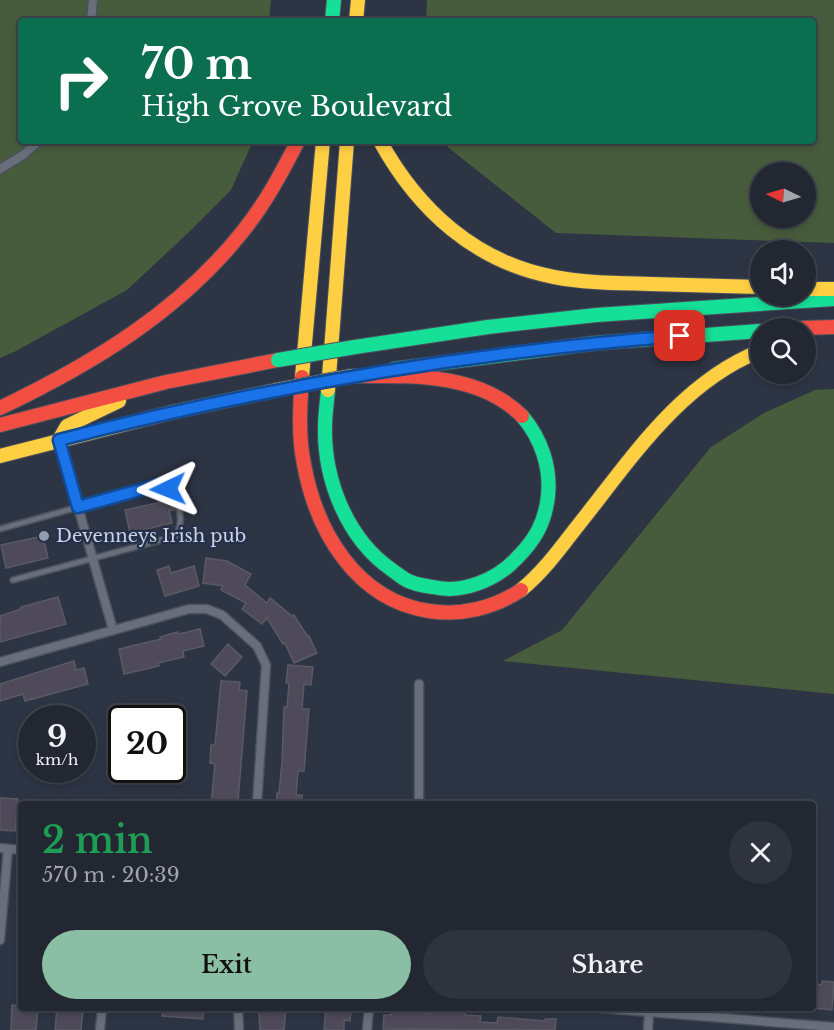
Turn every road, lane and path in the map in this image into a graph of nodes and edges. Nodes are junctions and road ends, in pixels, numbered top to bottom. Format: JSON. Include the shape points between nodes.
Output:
{"nodes":[{"id":1,"x":93,"y":0,"type":"edge"},
{"id":2,"x":334,"y":0,"type":"edge"},
{"id":3,"x":358,"y":0,"type":"edge"},
{"id":4,"x":91,"y":18,"type":"edge"},
{"id":5,"x":332,"y":18,"type":"edge"},
{"id":6,"x":358,"y":18,"type":"edge"},
{"id":7,"x":36,"y":144,"type":"edge"},
{"id":8,"x":296,"y":144,"type":"edge"},
{"id":9,"x":323,"y":144,"type":"edge"},
{"id":10,"x":346,"y":144,"type":"edge"},
{"id":11,"x":382,"y":144,"type":"edge"},
{"id":12,"x":0,"y":169,"type":"edge"},
{"id":13,"x":750,"y":287,"type":"edge"},
{"id":14,"x":816,"y":289,"type":"edge"},
{"id":15,"x":834,"y":290,"type":"edge"},
{"id":16,"x":834,"y":299,"type":"edge"},
{"id":17,"x":834,"y":327,"type":"edge"},
{"id":18,"x":816,"y":328,"type":"edge"},
{"id":19,"x":750,"y":332,"type":"edge"},
{"id":20,"x":834,"y":334,"type":"edge"},
{"id":21,"x":816,"y":337,"type":"edge"},
{"id":22,"x":750,"y":356,"type":"edge"},
{"id":23,"x":352,"y":376,"type":"junction"},
{"id":24,"x":166,"y":382,"type":"junction"},
{"id":25,"x":0,"y":408,"type":"edge"},
{"id":26,"x":0,"y":425,"type":"edge"},
{"id":27,"x":59,"y":440,"type":"junction"},
{"id":28,"x":0,"y":456,"type":"edge"},
{"id":29,"x":78,"y":507,"type":"junction"},
{"id":30,"x":0,"y":529,"type":"edge"},
{"id":31,"x":93,"y":557,"type":"junction"},
{"id":32,"x":12,"y":580,"type":"dead end"},
{"id":33,"x":113,"y":630,"type":"junction"},
{"id":34,"x":0,"y":662,"type":"edge"},
{"id":35,"x":419,"y":684,"type":"dead end"},
{"id":36,"x":257,"y":801,"type":"edge"},
{"id":37,"x":418,"y":801,"type":"edge"},
{"id":38,"x":4,"y":848,"type":"edge"},
{"id":39,"x":0,"y":940,"type":"edge"},
{"id":40,"x":102,"y":1011,"type":"edge"},
{"id":41,"x":238,"y":1011,"type":"edge"},
{"id":42,"x":369,"y":1011,"type":"edge"},
{"id":43,"x":638,"y":1011,"type":"edge"},
{"id":44,"x":650,"y":1012,"type":"junction"},
{"id":45,"x":834,"y":1027,"type":"edge"},
{"id":46,"x":100,"y":1030,"type":"edge"},
{"id":47,"x":239,"y":1030,"type":"edge"},
{"id":48,"x":367,"y":1030,"type":"edge"},
{"id":49,"x":648,"y":1030,"type":"edge"}],
"edges":[{"from":1,"to":4,"type":"street"},
{"from":2,"to":5,"type":"highway"},
{"from":3,"to":6,"type":"highway"},
{"from":7,"to":12,"type":"street"},
{"from":8,"to":25,"type":"highway","via":[[248,228],[182,297],[92,361]]},
{"from":9,"to":22,"type":"highway","via":[[299,416],[303,466],[317,513],[341,556],[367,584],[395,602],[430,611],[463,612],[491,605],[519,591],[547,564],[681,402],[706,380]]},
{"from":10,"to":23,"type":"highway","via":[[325,428],[329,468],[338,499],[372,555],[394,574],[416,584],[438,589],[472,586],[494,578],[516,563],[542,526],[550,494],[542,447],[525,420],[502,400],[454,381]]},
{"from":11,"to":13,"type":"highway","via":[[414,194],[444,225],[474,247],[509,265],[578,282]]},
{"from":14,"to":15,"type":"highway"},
{"from":16,"to":24,"type":"highway","bridge":true,"via":[[596,315],[478,329]]},
{"from":17,"to":18,"type":"highway"},
{"from":19,"to":23,"type":"highway","via":[[544,348]]},
{"from":20,"to":21,"type":"highway"},
{"from":23,"to":27,"type":"highway","bridge":true,"via":[[173,411]]},
{"from":24,"to":26,"type":"highway"},
{"from":24,"to":27,"type":"highway","via":[[83,417],[67,426]]},
{"from":27,"to":28,"type":"highway"},
{"from":27,"to":29,"type":"street"},
{"from":29,"to":30,"type":"lane"},
{"from":29,"to":31,"type":"street"},
{"from":29,"to":31,"type":"lane","via":[[158,485],[168,489],[177,503],[180,523],[176,536]]},
{"from":31,"to":32,"type":"lane"},
{"from":31,"to":33,"type":"street"},
{"from":33,"to":34,"type":"street"},
{"from":33,"to":36,"type":"street","via":[[189,609],[207,609],[222,615],[257,646],[267,672]]},
{"from":35,"to":37,"type":"street"},
{"from":38,"to":39,"type":"street"},
{"from":40,"to":46,"type":"street"},
{"from":41,"to":47,"type":"street"},
{"from":42,"to":48,"type":"street"},
{"from":43,"to":44,"type":"street"},
{"from":44,"to":45,"type":"street"},
{"from":44,"to":49,"type":"street"}]}
